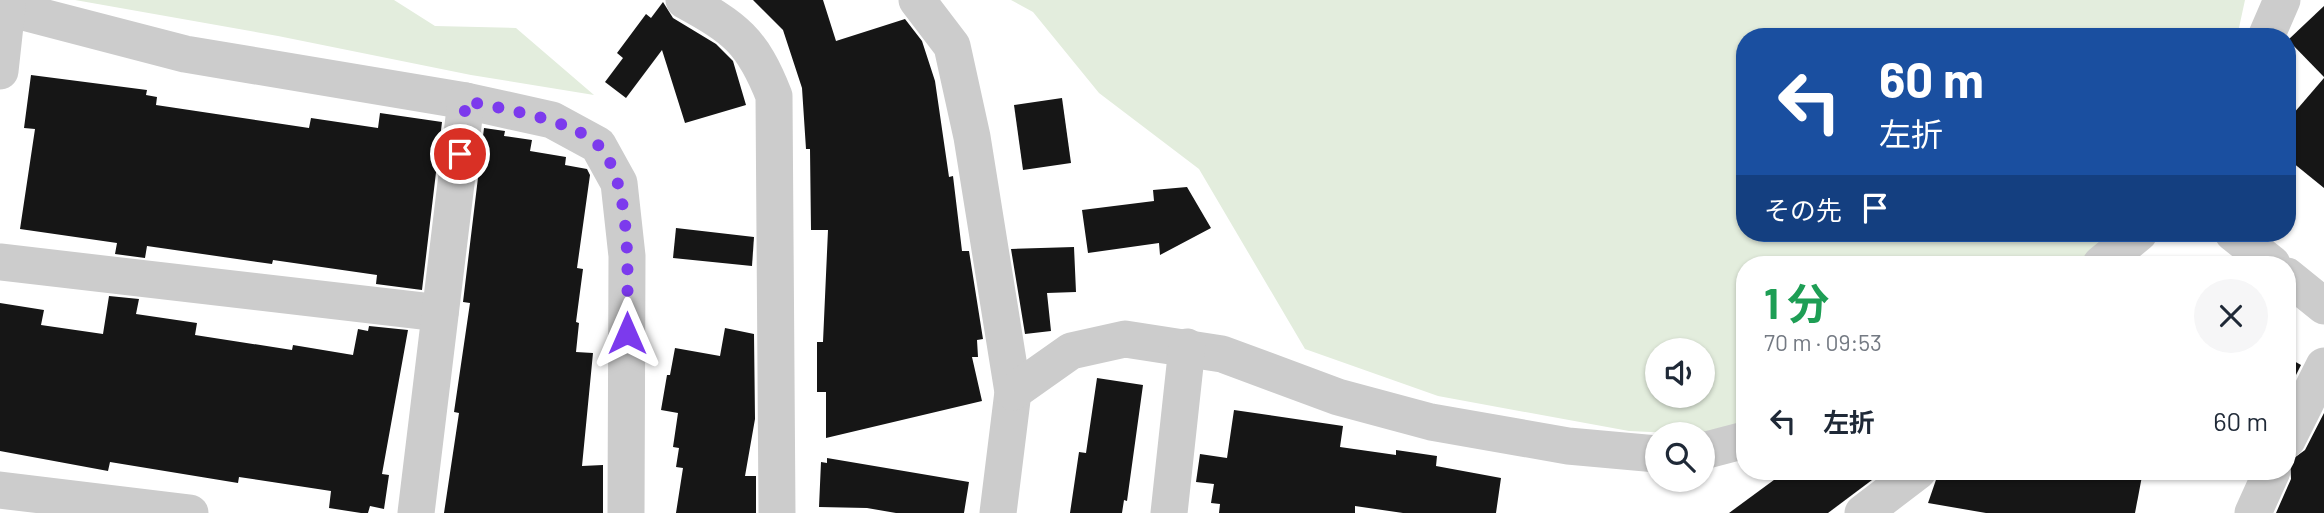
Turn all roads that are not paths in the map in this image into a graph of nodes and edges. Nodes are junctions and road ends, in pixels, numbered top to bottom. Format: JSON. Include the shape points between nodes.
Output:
{"nodes":[{"id":1,"x":684,"y":0,"type":"edge"},
{"id":2,"x":917,"y":0,"type":"edge"},
{"id":3,"x":2282,"y":0,"type":"edge"},
{"id":4,"x":4,"y":7,"type":"edge"},
{"id":5,"x":2270,"y":28,"type":"edge"},
{"id":6,"x":0,"y":71,"type":"edge"},
{"id":7,"x":466,"y":101,"type":"junction"},
{"id":8,"x":2128,"y":242,"type":"edge"},
{"id":9,"x":2244,"y":242,"type":"edge"},
{"id":10,"x":2111,"y":256,"type":"edge"},
{"id":11,"x":2262,"y":256,"type":"edge"},
{"id":12,"x":0,"y":262,"type":"edge"},
{"id":13,"x":2296,"y":283,"type":"edge"},
{"id":14,"x":2324,"y":306,"type":"edge"},
{"id":15,"x":440,"y":313,"type":"junction"},
{"id":16,"x":1187,"y":347,"type":"junction"},
{"id":17,"x":2324,"y":366,"type":"edge"},
{"id":18,"x":1013,"y":392,"type":"junction"},
{"id":19,"x":2296,"y":422,"type":"edge"},
{"id":20,"x":1736,"y":442,"type":"edge"},
{"id":21,"x":1715,"y":448,"type":"edge"},
{"id":22,"x":1645,"y":453,"type":"edge"},
{"id":23,"x":1907,"y":480,"type":"edge"},
{"id":24,"x":2268,"y":480,"type":"edge"},
{"id":25,"x":0,"y":490,"type":"edge"},
{"id":26,"x":1868,"y":512,"type":"edge"},
{"id":27,"x":190,"y":513,"type":"edge"},
{"id":28,"x":416,"y":513,"type":"edge"},
{"id":29,"x":626,"y":513,"type":"edge"},
{"id":30,"x":777,"y":513,"type":"edge"},
{"id":31,"x":998,"y":513,"type":"edge"},
{"id":32,"x":1169,"y":513,"type":"edge"},
{"id":33,"x":2253,"y":513,"type":"edge"}],
"edges":[{"from":1,"to":30,"type":"street","via":[[730,26],[762,65],[774,96]]},
{"from":2,"to":18,"type":"street","via":[[952,46],[972,137]]},
{"from":3,"to":5,"type":"street"},
{"from":4,"to":6,"type":"street"},
{"from":4,"to":7,"type":"street","via":[[185,54]]},
{"from":7,"to":15,"type":"street"},
{"from":7,"to":29,"type":"street","via":[[552,120],[586,138],[598,145],[619,183],[628,256]]},
{"from":8,"to":10,"type":"street"},
{"from":9,"to":11,"type":"street"},
{"from":12,"to":15,"type":"street"},
{"from":13,"to":14,"type":"street"},
{"from":15,"to":28,"type":"street"},
{"from":16,"to":18,"type":"street","via":[[1125,339],[1070,351]]},
{"from":16,"to":22,"type":"street","via":[[1222,354],[1338,397],[1431,422],[1568,446]]},
{"from":16,"to":32,"type":"street"},
{"from":17,"to":19,"type":"street"},
{"from":18,"to":31,"type":"street"},
{"from":20,"to":21,"type":"street"},
{"from":23,"to":26,"type":"street"},
{"from":24,"to":33,"type":"street"},
{"from":25,"to":27,"type":"street"}]}
